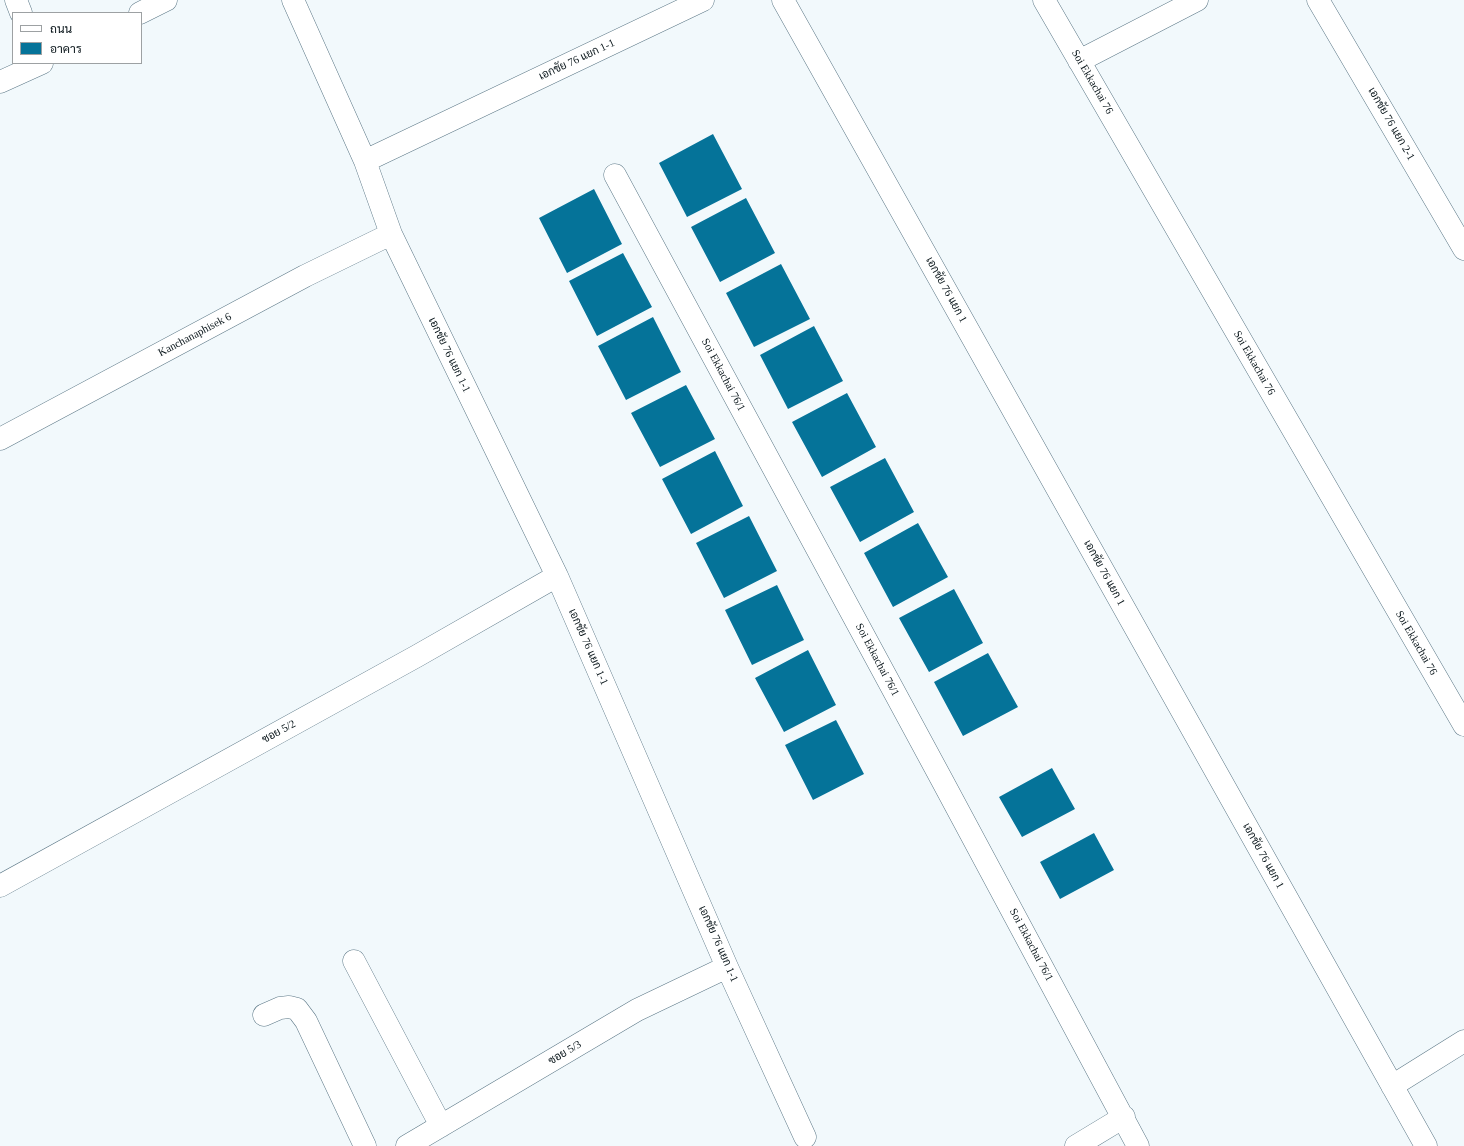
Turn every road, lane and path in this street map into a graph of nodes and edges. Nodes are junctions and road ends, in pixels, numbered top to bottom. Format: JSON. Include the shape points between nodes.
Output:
{"nodes":[{"id":1,"x":16,"y":0,"type":"edge"},
{"id":2,"x":166,"y":0,"type":"edge"},
{"id":3,"x":293,"y":0,"type":"edge"},
{"id":4,"x":703,"y":0,"type":"edge"},
{"id":5,"x":783,"y":0,"type":"edge"},
{"id":6,"x":1044,"y":0,"type":"edge"},
{"id":7,"x":1197,"y":0,"type":"edge"},
{"id":8,"x":1318,"y":0,"type":"edge"},
{"id":9,"x":22,"y":12,"type":"edge"},
{"id":10,"x":142,"y":12,"type":"edge"},
{"id":11,"x":1079,"y":61,"type":"junction"},
{"id":12,"x":40,"y":64,"type":"edge"},
{"id":13,"x":0,"y":82,"type":"edge"},
{"id":14,"x":364,"y":161,"type":"junction"},
{"id":15,"x":615,"y":174,"type":"dead end"},
{"id":16,"x":391,"y":234,"type":"junction"},
{"id":17,"x":1464,"y":249,"type":"edge"},
{"id":18,"x":0,"y":440,"type":"edge"},
{"id":19,"x":557,"y":576,"type":"junction"},
{"id":20,"x":1464,"y":725,"type":"edge"},
{"id":21,"x":0,"y":886,"type":"edge"},
{"id":22,"x":354,"y":961,"type":"dead end"},
{"id":23,"x":728,"y":967,"type":"junction"},
{"id":24,"x":264,"y":1015,"type":"dead end"},
{"id":25,"x":1464,"y":1041,"type":"edge"},
{"id":26,"x":1392,"y":1086,"type":"junction"},
{"id":27,"x":1124,"y":1117,"type":"junction"},
{"id":28,"x":441,"y":1126,"type":"junction"},
{"id":29,"x":805,"y":1137,"type":"dead end"},
{"id":30,"x":365,"y":1146,"type":"edge"},
{"id":31,"x":407,"y":1146,"type":"edge"},
{"id":32,"x":1076,"y":1146,"type":"edge"},
{"id":33,"x":1138,"y":1146,"type":"edge"},
{"id":34,"x":1426,"y":1146,"type":"edge"}],
"edges":[{"from":1,"to":9,"type":"street"},
{"from":2,"to":10,"type":"street"},
{"from":3,"to":14,"type":"street","name":"เอกชัย 76 แยก 1-1"},
{"from":4,"to":14,"type":"street","name":"เอกชัย 76 แยก 1-1"},
{"from":5,"to":26,"type":"street","name":"เอกชัย 76 แยก 1"},
{"from":6,"to":11,"type":"street","name":"Soi Ekkachai 76"},
{"from":7,"to":11,"type":"street"},
{"from":8,"to":17,"type":"street","name":"เอกชัย 76 แยก 2-1"},
{"from":11,"to":20,"type":"street","name":"Soi Ekkachai 76"},
{"from":12,"to":13,"type":"street"},
{"from":14,"to":16,"type":"street","name":"เอกชัย 76 แยก 1-1"},
{"from":15,"to":27,"type":"street","name":"Soi Ekkachai 76/1"},
{"from":16,"to":18,"type":"street","name":"Kanchanaphisek 6","via":[[305,276]]},
{"from":16,"to":19,"type":"street","name":"เอกชัย 76 แยก 1-1"},
{"from":19,"to":21,"type":"street","name":"ซอย 5/2"},
{"from":19,"to":23,"type":"street","name":"เอกชัย 76 แยก 1-1"},
{"from":22,"to":28,"type":"street"},
{"from":23,"to":28,"type":"street","name":"ซอย 5/3","via":[[636,1010]]},
{"from":23,"to":29,"type":"street","name":"เอกชัย 76 แยก 1-1"},
{"from":24,"to":30,"type":"street","via":[[280,1008],[297,1009],[306,1021]]},
{"from":25,"to":26,"type":"street"},
{"from":26,"to":34,"type":"street","name":"เอกชัย 76 แยก 1"},
{"from":27,"to":32,"type":"street"},
{"from":27,"to":33,"type":"street","name":"Soi Ekkachai 76/1"},
{"from":28,"to":31,"type":"street","name":"ซอย 5/3"}]}
